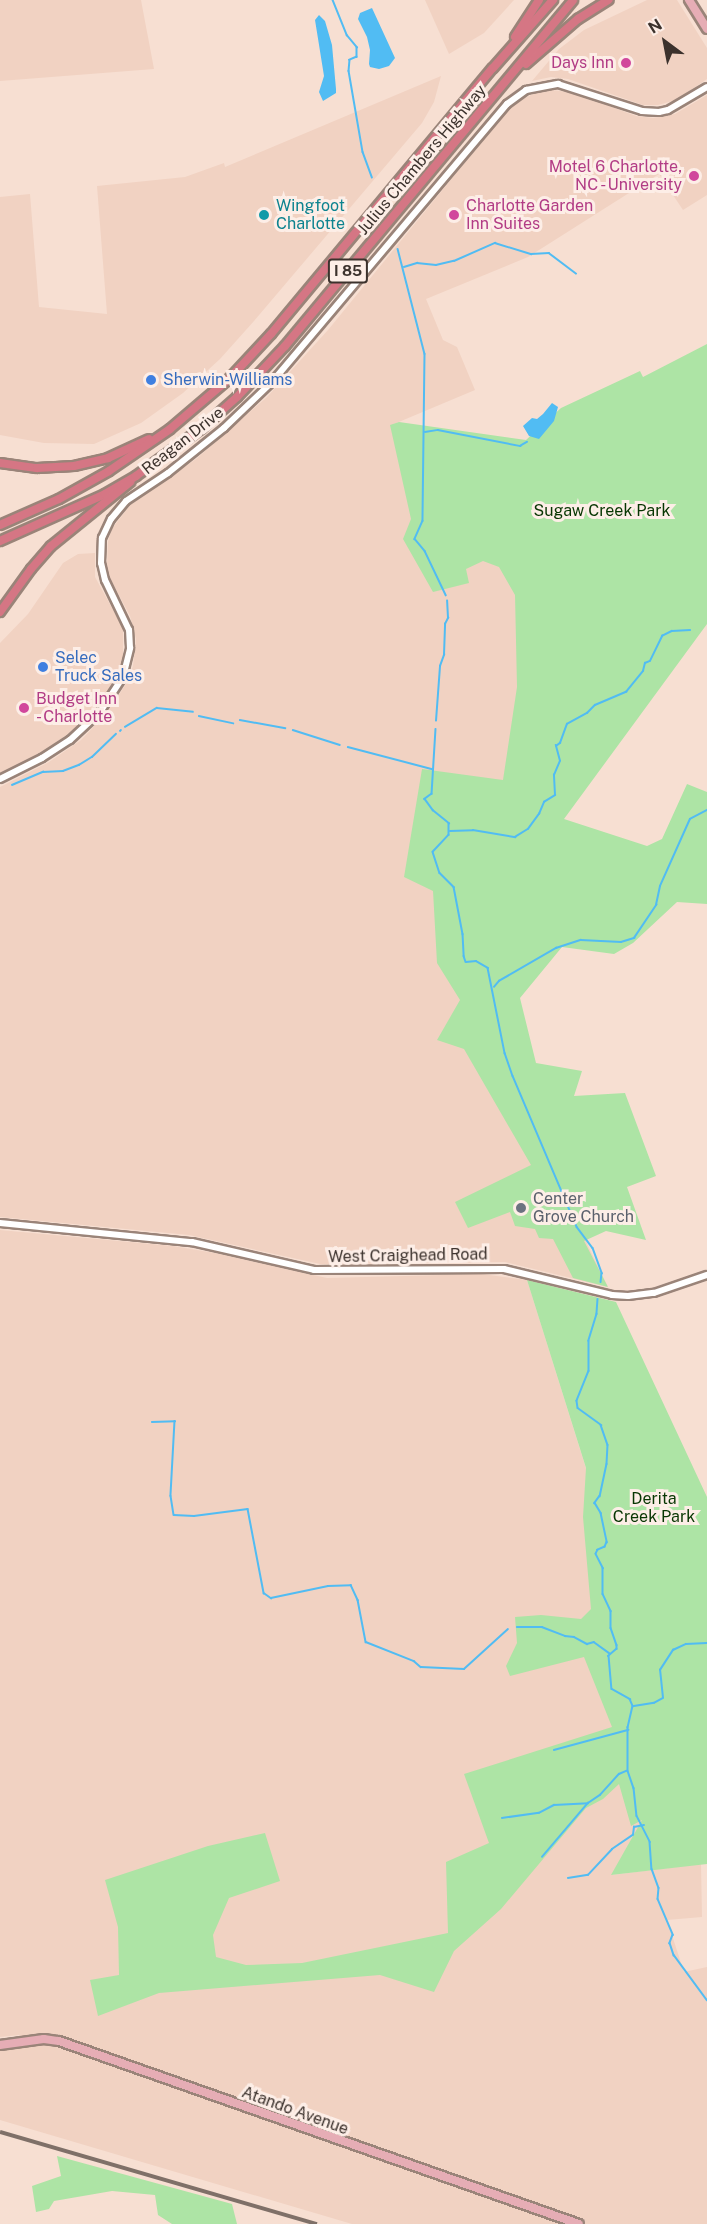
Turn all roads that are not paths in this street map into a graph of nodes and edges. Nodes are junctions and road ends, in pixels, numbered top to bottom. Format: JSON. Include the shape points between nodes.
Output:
{"nodes":[{"id":1,"x":539,"y":0,"type":"edge"},
{"id":2,"x":553,"y":0,"type":"edge"},
{"id":3,"x":573,"y":0,"type":"edge"},
{"id":4,"x":608,"y":0,"type":"edge"},
{"id":5,"x":689,"y":0,"type":"edge"},
{"id":6,"x":707,"y":29,"type":"edge"},
{"id":7,"x":493,"y":68,"type":"junction"},
{"id":8,"x":510,"y":79,"type":"junction"},
{"id":9,"x":707,"y":87,"type":"edge"},
{"id":10,"x":188,"y":415,"type":"junction"},
{"id":11,"x":0,"y":463,"type":"edge"},
{"id":12,"x":136,"y":476,"type":"junction"},
{"id":13,"x":0,"y":525,"type":"edge"},
{"id":14,"x":0,"y":541,"type":"edge"},
{"id":15,"x":0,"y":612,"type":"edge"},
{"id":16,"x":0,"y":779,"type":"edge"},
{"id":17,"x":0,"y":1223,"type":"edge"},
{"id":18,"x":707,"y":1275,"type":"edge"},
{"id":19,"x":0,"y":2045,"type":"edge"},
{"id":20,"x":579,"y":2224,"type":"edge"}],
"edges":[{"from":1,"to":7,"type":"highway"},
{"from":2,"to":7,"type":"highway","name":"Julius Chambers Highway","number":"I 85"},
{"from":3,"to":8,"type":"highway","name":"Julius Chambers Highway","number":"I 85"},
{"from":4,"to":8,"type":"highway","via":[[578,19]]},
{"from":5,"to":6,"type":"main road"},
{"from":7,"to":10,"type":"highway","name":"Julius Chambers Highway","number":"I 85","via":[[264,341]]},
{"from":8,"to":12,"type":"highway","name":"Julius Chambers Highway","number":"I 85","via":[[255,380],[201,429]]},
{"from":9,"to":16,"type":"street","name":"Reagan Drive","via":[[659,112],[642,111],[558,84],[526,90],[507,104],[272,382],[224,428],[126,501],[111,519],[102,538],[100,558],[105,580],[129,630],[130,648],[123,676],[100,712],[70,740]]},
{"from":10,"to":11,"type":"highway","via":[[132,447],[92,463],[58,468]]},
{"from":10,"to":13,"type":"highway","name":"Julius Chambers Highway","number":"I 85","via":[[83,486]]},
{"from":12,"to":14,"type":"highway","name":"Julius Chambers Highway","number":"I 85"},
{"from":12,"to":15,"type":"highway","via":[[51,546]]},
{"from":17,"to":18,"type":"street","name":"West Craighead Road","via":[[192,1242],[314,1270],[504,1269],[612,1295],[654,1293]]},
{"from":19,"to":20,"type":"main road","name":"Atando Avenue","via":[[44,2039],[59,2041]]}]}
